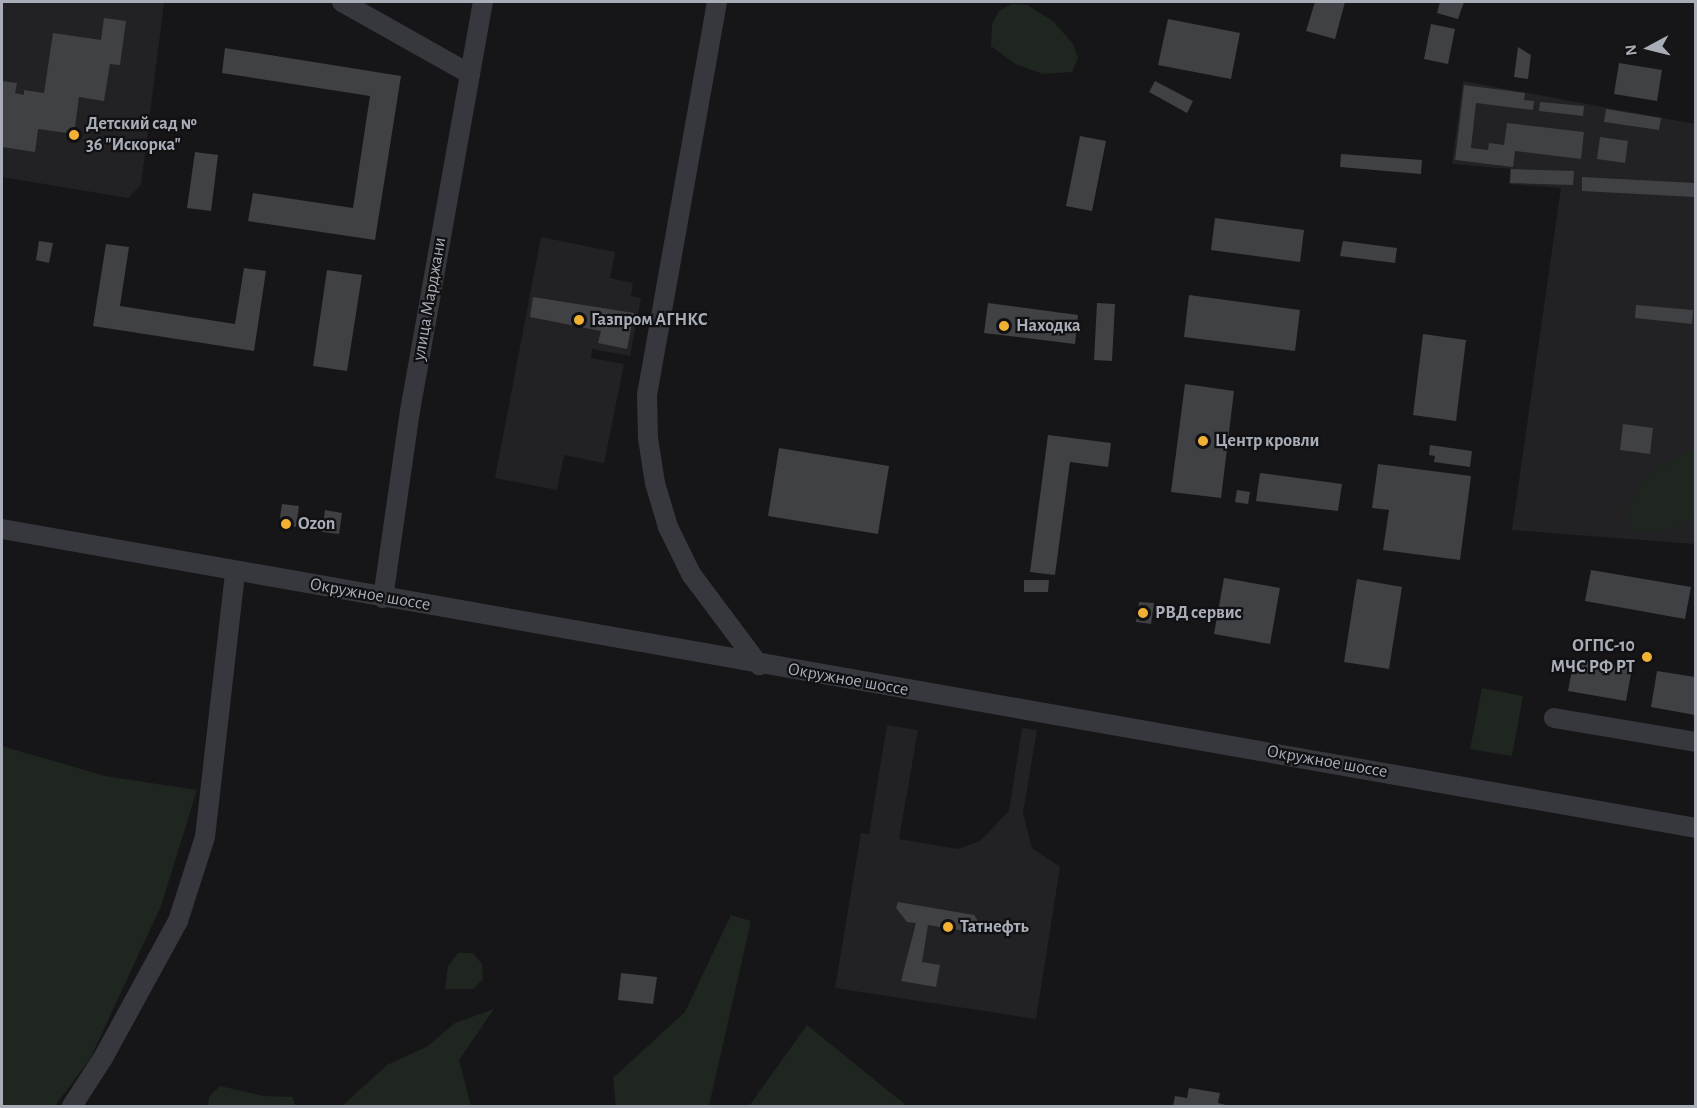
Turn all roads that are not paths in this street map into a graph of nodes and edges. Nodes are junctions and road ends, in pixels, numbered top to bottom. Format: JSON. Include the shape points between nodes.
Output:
{"nodes":[{"id":1,"x":342,"y":2,"type":"edge"},
{"id":2,"x":483,"y":2,"type":"edge"},
{"id":3,"x":717,"y":2,"type":"edge"},
{"id":4,"x":470,"y":74,"type":"junction"},
{"id":5,"x":2,"y":530,"type":"edge"},
{"id":6,"x":235,"y":572,"type":"junction"},
{"id":7,"x":383,"y":598,"type":"junction"},
{"id":8,"x":759,"y":665,"type":"junction"},
{"id":9,"x":1554,"y":718,"type":"dead end"},
{"id":10,"x":1695,"y":742,"type":"edge"},
{"id":11,"x":1695,"y":828,"type":"edge"},
{"id":12,"x":72,"y":1107,"type":"edge"}],
"edges":[{"from":1,"to":4,"type":"street"},
{"from":2,"to":4,"type":"street","name":"улица Марджани"},
{"from":3,"to":8,"type":"street","via":[[647,394],[648,438],[655,483],[668,527],[691,574]]},
{"from":4,"to":7,"type":"street","name":"улица Марджани","via":[[410,411]]},
{"from":5,"to":6,"type":"street","name":"Окружное шоссе"},
{"from":6,"to":7,"type":"street","name":"Окружное шоссе"},
{"from":6,"to":12,"type":"street","via":[[205,837],[178,921]]},
{"from":7,"to":8,"type":"street","name":"Окружное шоссе"},
{"from":8,"to":11,"type":"street","name":"Окружное шоссе"},
{"from":9,"to":10,"type":"street"}]}
